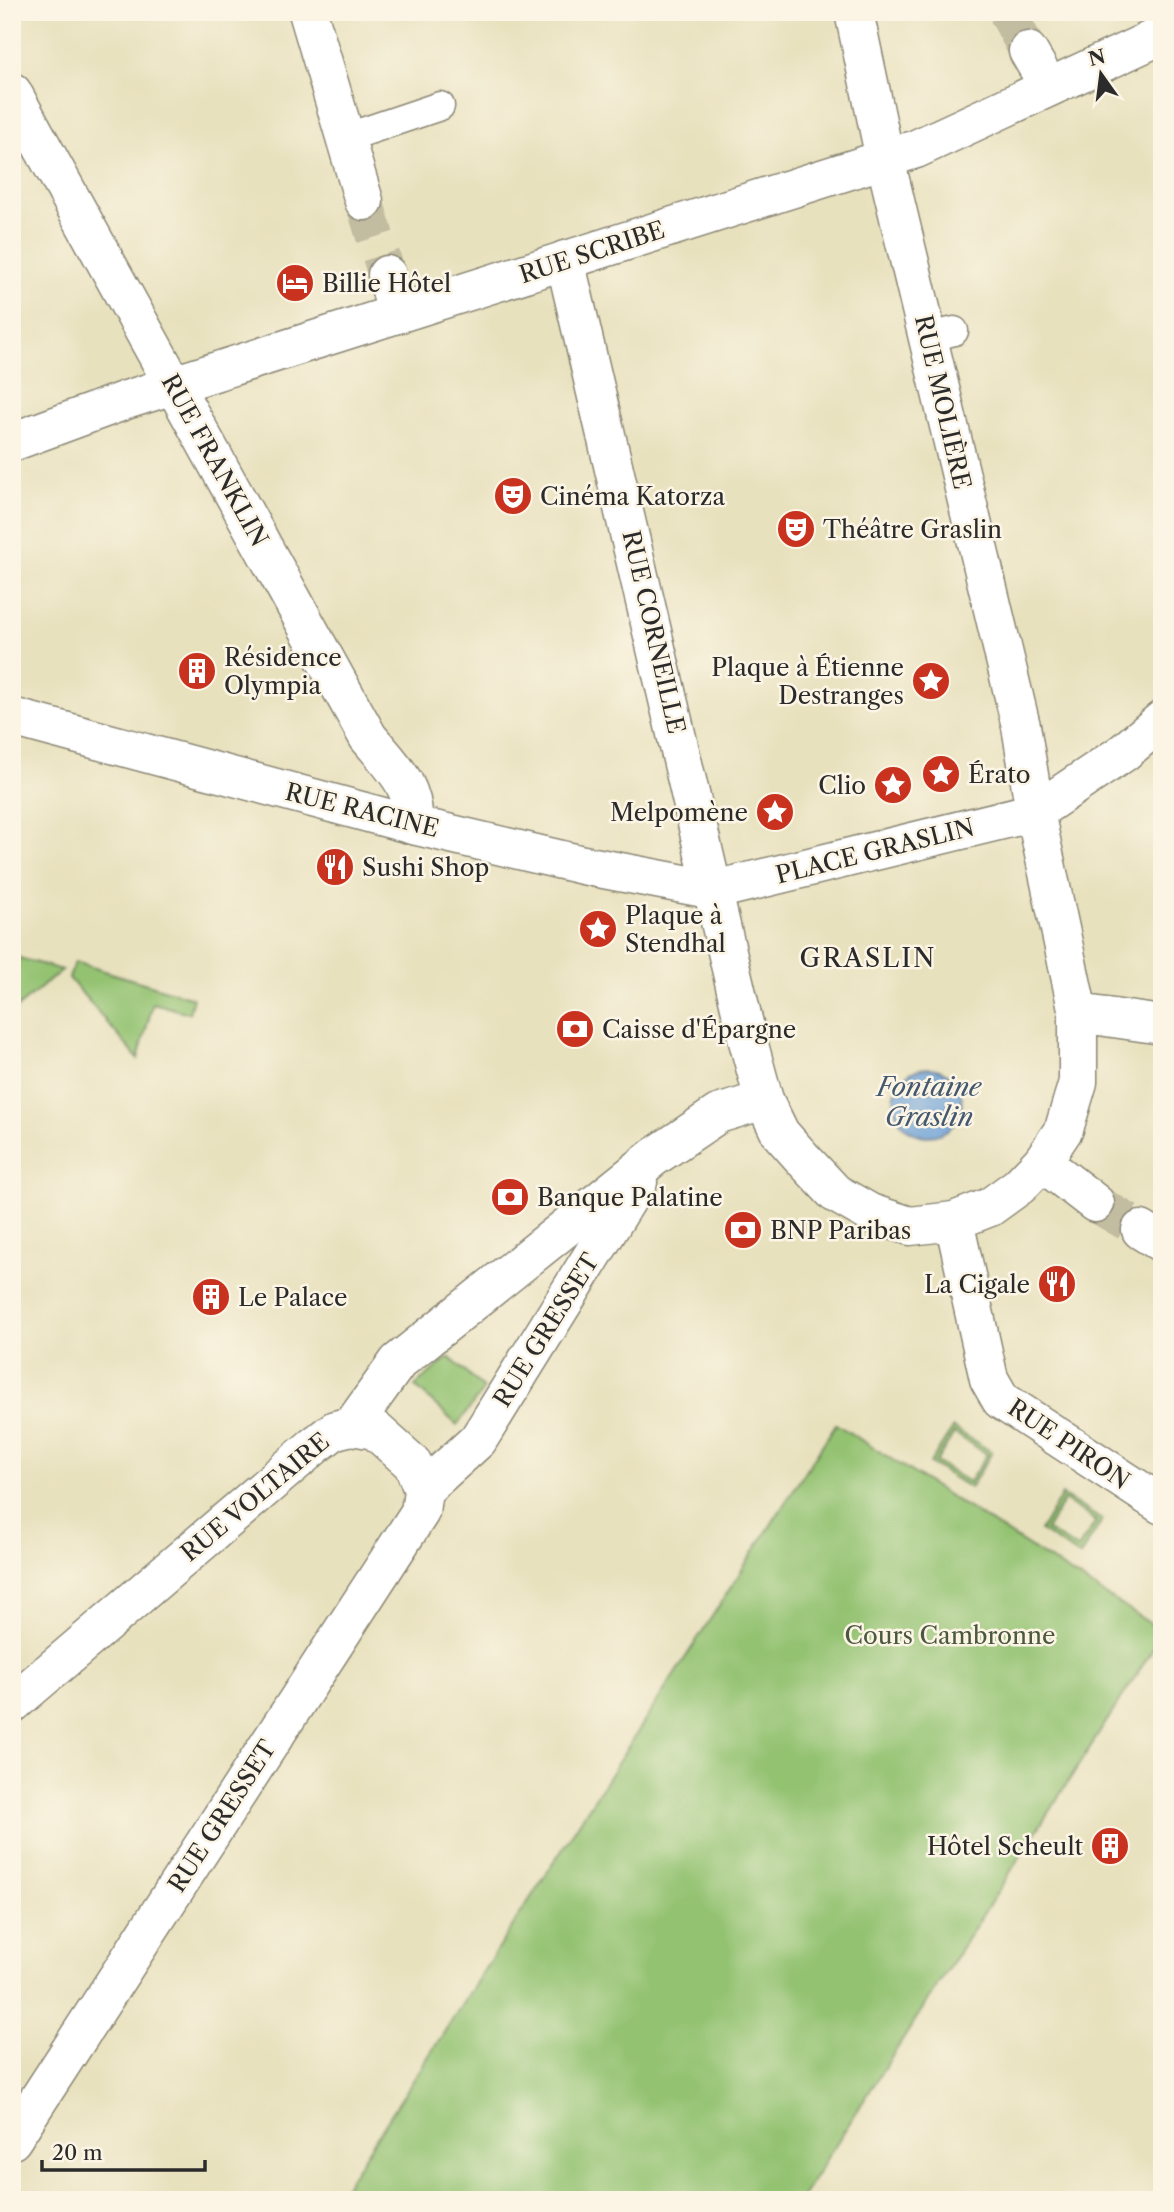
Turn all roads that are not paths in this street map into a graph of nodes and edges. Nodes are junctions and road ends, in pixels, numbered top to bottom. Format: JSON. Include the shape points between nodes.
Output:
{"nodes":[{"id":1,"x":308,"y":12,"type":"edge"},
{"id":2,"x":855,"y":12,"type":"edge"},
{"id":3,"x":1162,"y":35,"type":"edge"},
{"id":4,"x":1028,"y":51,"type":"tunnel mouth"},
{"id":5,"x":1049,"y":87,"type":"junction"},
{"id":6,"x":12,"y":92,"type":"edge"},
{"id":7,"x":440,"y":106,"type":"dead end"},
{"id":8,"x":345,"y":138,"type":"junction"},
{"id":9,"x":885,"y":159,"type":"junction"},
{"id":10,"x":364,"y":201,"type":"tunnel mouth"},
{"id":11,"x":565,"y":260,"type":"junction"},
{"id":12,"x":387,"y":275,"type":"tunnel mouth"},
{"id":13,"x":397,"y":314,"type":"junction"},
{"id":14,"x":173,"y":385,"type":"junction"},
{"id":15,"x":12,"y":442,"type":"edge"},
{"id":16,"x":12,"y":717,"type":"edge"},
{"id":17,"x":1148,"y":732,"type":"edge"},
{"id":18,"x":1035,"y":812,"type":"junction"},
{"id":19,"x":413,"y":825,"type":"junction"},
{"id":20,"x":715,"y":890,"type":"junction"},
{"id":21,"x":1078,"y":1013,"type":"junction"},
{"id":22,"x":1162,"y":1025,"type":"edge"},
{"id":23,"x":764,"y":1100,"type":"junction"},
{"id":24,"x":654,"y":1157,"type":"junction"},
{"id":25,"x":1042,"y":1163,"type":"junction"},
{"id":26,"x":1095,"y":1203,"type":"tunnel mouth"},
{"id":27,"x":954,"y":1221,"type":"junction"},
{"id":28,"x":352,"y":1426,"type":"junction"},
{"id":29,"x":423,"y":1490,"type":"junction"},
{"id":30,"x":1162,"y":1504,"type":"edge"},
{"id":31,"x":12,"y":1704,"type":"edge"},
{"id":32,"x":12,"y":2140,"type":"edge"}],
"edges":[{"from":1,"to":8,"type":"street"},
{"from":2,"to":9,"type":"street","name":"RUE MOLIÈRE"},
{"from":3,"to":5,"type":"street","name":"RUE SCRIBE"},
{"from":4,"to":5,"type":"street"},
{"from":5,"to":9,"type":"street","name":"RUE SCRIBE"},
{"from":6,"to":14,"type":"street","name":"RUE FRANKLIN"},
{"from":7,"to":8,"type":"lane"},
{"from":8,"to":10,"type":"street"},
{"from":9,"to":11,"type":"street","name":"RUE SCRIBE"},
{"from":9,"to":18,"type":"street","name":"RUE MOLIÈRE","via":[[941,335]]},
{"from":11,"to":13,"type":"street","name":"RUE SCRIBE"},
{"from":11,"to":20,"type":"street","name":"RUE CORNEILLE"},
{"from":12,"to":13,"type":"street"},
{"from":13,"to":14,"type":"street","name":"RUE SCRIBE"},
{"from":14,"to":15,"type":"street","name":"RUE SCRIBE"},
{"from":14,"to":19,"type":"street","name":"RUE FRANKLIN","via":[[368,737],[411,793]]},
{"from":16,"to":19,"type":"street","name":"RUE RACINE"},
{"from":17,"to":18,"type":"street","name":"PLACE GRASLIN"},
{"from":18,"to":20,"type":"street","name":"PLACE GRASLIN"},
{"from":18,"to":21,"type":"street"},
{"from":19,"to":20,"type":"street","name":"RUE RACINE"},
{"from":20,"to":23,"type":"street"},
{"from":21,"to":22,"type":"street"},
{"from":21,"to":25,"type":"street","via":[[1078,1083],[1065,1129]]},
{"from":23,"to":24,"type":"street","via":[[718,1114]]},
{"from":23,"to":27,"type":"street","via":[[780,1133],[835,1193],[870,1213],[911,1226]]},
{"from":24,"to":28,"type":"street","name":"RUE VOLTAIRE","via":[[398,1362]]},
{"from":24,"to":29,"type":"street","name":"RUE GRESSET","via":[[478,1440]]},
{"from":25,"to":26,"type":"street"},
{"from":25,"to":27,"type":"street","via":[[990,1207]]},
{"from":27,"to":30,"type":"street","name":"RUE PIRON","via":[[989,1379],[1002,1400]]},
{"from":28,"to":29,"type":"street","via":[[375,1430],[395,1446],[413,1464]]},
{"from":28,"to":31,"type":"street","name":"RUE VOLTAIRE","via":[[335,1430],[314,1446]]},
{"from":29,"to":32,"type":"street","name":"RUE GRESSET","via":[[412,1524]]}]}
